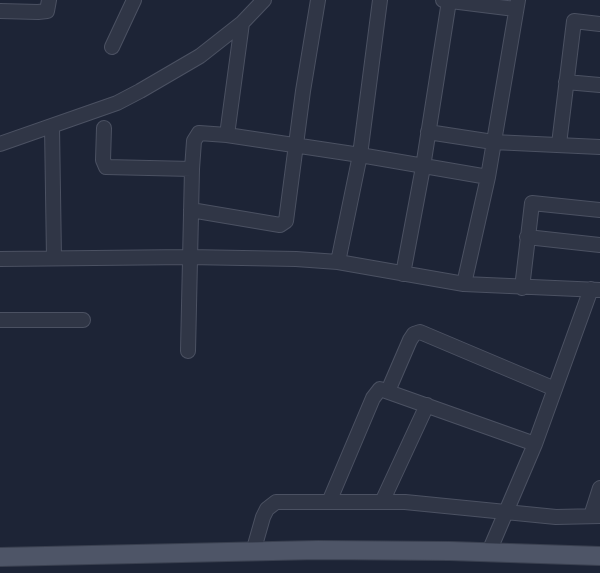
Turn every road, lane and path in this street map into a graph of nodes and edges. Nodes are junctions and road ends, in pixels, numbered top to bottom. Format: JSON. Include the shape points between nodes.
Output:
{"nodes":[{"id":1,"x":49,"y":0,"type":"edge"},
{"id":2,"x":134,"y":0,"type":"edge"},
{"id":3,"x":264,"y":0,"type":"edge"},
{"id":4,"x":318,"y":0,"type":"edge"},
{"id":5,"x":380,"y":0,"type":"edge"},
{"id":6,"x":446,"y":0,"type":"edge"},
{"id":7,"x":517,"y":4,"type":"edge"},
{"id":8,"x":0,"y":11,"type":"edge"},
{"id":9,"x":242,"y":23,"type":"junction"},
{"id":10,"x":600,"y":24,"type":"edge"},
{"id":11,"x":112,"y":47,"type":"dead end"},
{"id":12,"x":566,"y":82,"type":"junction"},
{"id":13,"x":600,"y":85,"type":"edge"},
{"id":14,"x":52,"y":127,"type":"junction"},
{"id":15,"x":104,"y":128,"type":"dead end"},
{"id":16,"x":428,"y":132,"type":"junction"},
{"id":17,"x":227,"y":135,"type":"junction"},
{"id":18,"x":492,"y":142,"type":"junction"},
{"id":19,"x":0,"y":144,"type":"edge"},
{"id":20,"x":559,"y":144,"type":"junction"},
{"id":21,"x":296,"y":145,"type":"junction"},
{"id":22,"x":600,"y":147,"type":"edge"},
{"id":23,"x":360,"y":155,"type":"junction"},
{"id":24,"x":423,"y":167,"type":"junction"},
{"id":25,"x":192,"y":169,"type":"junction"},
{"id":26,"x":488,"y":177,"type":"junction"},
{"id":27,"x":191,"y":210,"type":"junction"},
{"id":28,"x":600,"y":210,"type":"edge"},
{"id":29,"x":527,"y":237,"type":"junction"},
{"id":30,"x":600,"y":245,"type":"edge"},
{"id":31,"x":189,"y":256,"type":"junction"},
{"id":32,"x":54,"y":258,"type":"junction"},
{"id":33,"x":0,"y":259,"type":"edge"},
{"id":34,"x":338,"y":262,"type":"junction"},
{"id":35,"x":403,"y":274,"type":"junction"},
{"id":36,"x":464,"y":284,"type":"junction"},
{"id":37,"x":522,"y":288,"type":"junction"},
{"id":38,"x":595,"y":290,"type":"edge"},
{"id":39,"x":0,"y":320,"type":"edge"},
{"id":40,"x":83,"y":320,"type":"dead end"},
{"id":41,"x":188,"y":351,"type":"dead end"},
{"id":42,"x":555,"y":388,"type":"junction"},
{"id":43,"x":388,"y":391,"type":"junction"},
{"id":44,"x":427,"y":405,"type":"junction"},
{"id":45,"x":535,"y":444,"type":"junction"},
{"id":46,"x":600,"y":488,"type":"edge"},
{"id":47,"x":328,"y":502,"type":"junction"},
{"id":48,"x":382,"y":502,"type":"junction"},
{"id":49,"x":506,"y":511,"type":"junction"},
{"id":50,"x":595,"y":516,"type":"edge"},
{"id":51,"x":253,"y":552,"type":"junction"},
{"id":52,"x":488,"y":554,"type":"junction"},
{"id":53,"x":600,"y":556,"type":"edge"},
{"id":54,"x":0,"y":557,"type":"edge"}],
"edges":[{"from":1,"to":8,"type":"street","via":[[47,11]]},
{"from":2,"to":11,"type":"street"},
{"from":3,"to":9,"type":"street"},
{"from":4,"to":21,"type":"street"},
{"from":5,"to":23,"type":"street"},
{"from":6,"to":7,"type":"street"},
{"from":6,"to":16,"type":"street"},
{"from":7,"to":18,"type":"street"},
{"from":9,"to":14,"type":"street","via":[[200,56],[140,91]]},
{"from":9,"to":17,"type":"street"},
{"from":10,"to":12,"type":"street","via":[[574,21]]},
{"from":12,"to":13,"type":"street"},
{"from":12,"to":20,"type":"street"},
{"from":14,"to":19,"type":"street"},
{"from":14,"to":32,"type":"street"},
{"from":15,"to":25,"type":"street","via":[[103,160],[106,167]]},
{"from":16,"to":18,"type":"street"},
{"from":16,"to":24,"type":"street"},
{"from":17,"to":21,"type":"street"},
{"from":17,"to":25,"type":"street","via":[[202,133],[195,136]]},
{"from":18,"to":20,"type":"street"},
{"from":18,"to":26,"type":"street"},
{"from":20,"to":22,"type":"street"},
{"from":21,"to":23,"type":"street"},
{"from":21,"to":27,"type":"street","via":[[288,215],[284,224]]},
{"from":23,"to":24,"type":"street"},
{"from":23,"to":34,"type":"street"},
{"from":24,"to":26,"type":"street"},
{"from":24,"to":35,"type":"street"},
{"from":25,"to":27,"type":"street"},
{"from":26,"to":36,"type":"street"},
{"from":27,"to":31,"type":"street"},
{"from":28,"to":29,"type":"street","via":[[532,203]]},
{"from":29,"to":30,"type":"street"},
{"from":29,"to":37,"type":"street"},
{"from":31,"to":32,"type":"street"},
{"from":31,"to":34,"type":"street"},
{"from":31,"to":41,"type":"street"},
{"from":32,"to":33,"type":"street"},
{"from":34,"to":35,"type":"street"},
{"from":35,"to":36,"type":"street"},
{"from":36,"to":37,"type":"street"},
{"from":37,"to":38,"type":"street"},
{"from":38,"to":42,"type":"street"},
{"from":39,"to":40,"type":"street"},
{"from":42,"to":43,"type":"street","via":[[420,332],[410,340]]},
{"from":42,"to":45,"type":"street"},
{"from":43,"to":44,"type":"street"},
{"from":43,"to":47,"type":"street","via":[[380,389],[373,398]]},
{"from":44,"to":45,"type":"street"},
{"from":44,"to":48,"type":"street"},
{"from":45,"to":49,"type":"street"},
{"from":46,"to":50,"type":"street"},
{"from":47,"to":48,"type":"street"},
{"from":47,"to":51,"type":"street","via":[[271,504],[263,517]]},
{"from":48,"to":49,"type":"street"},
{"from":49,"to":50,"type":"street","via":[[556,517]]},
{"from":49,"to":52,"type":"street"},
{"from":51,"to":52,"type":"main road","via":[[450,551]]},
{"from":51,"to":54,"type":"main road"},
{"from":52,"to":53,"type":"main road"}]}
